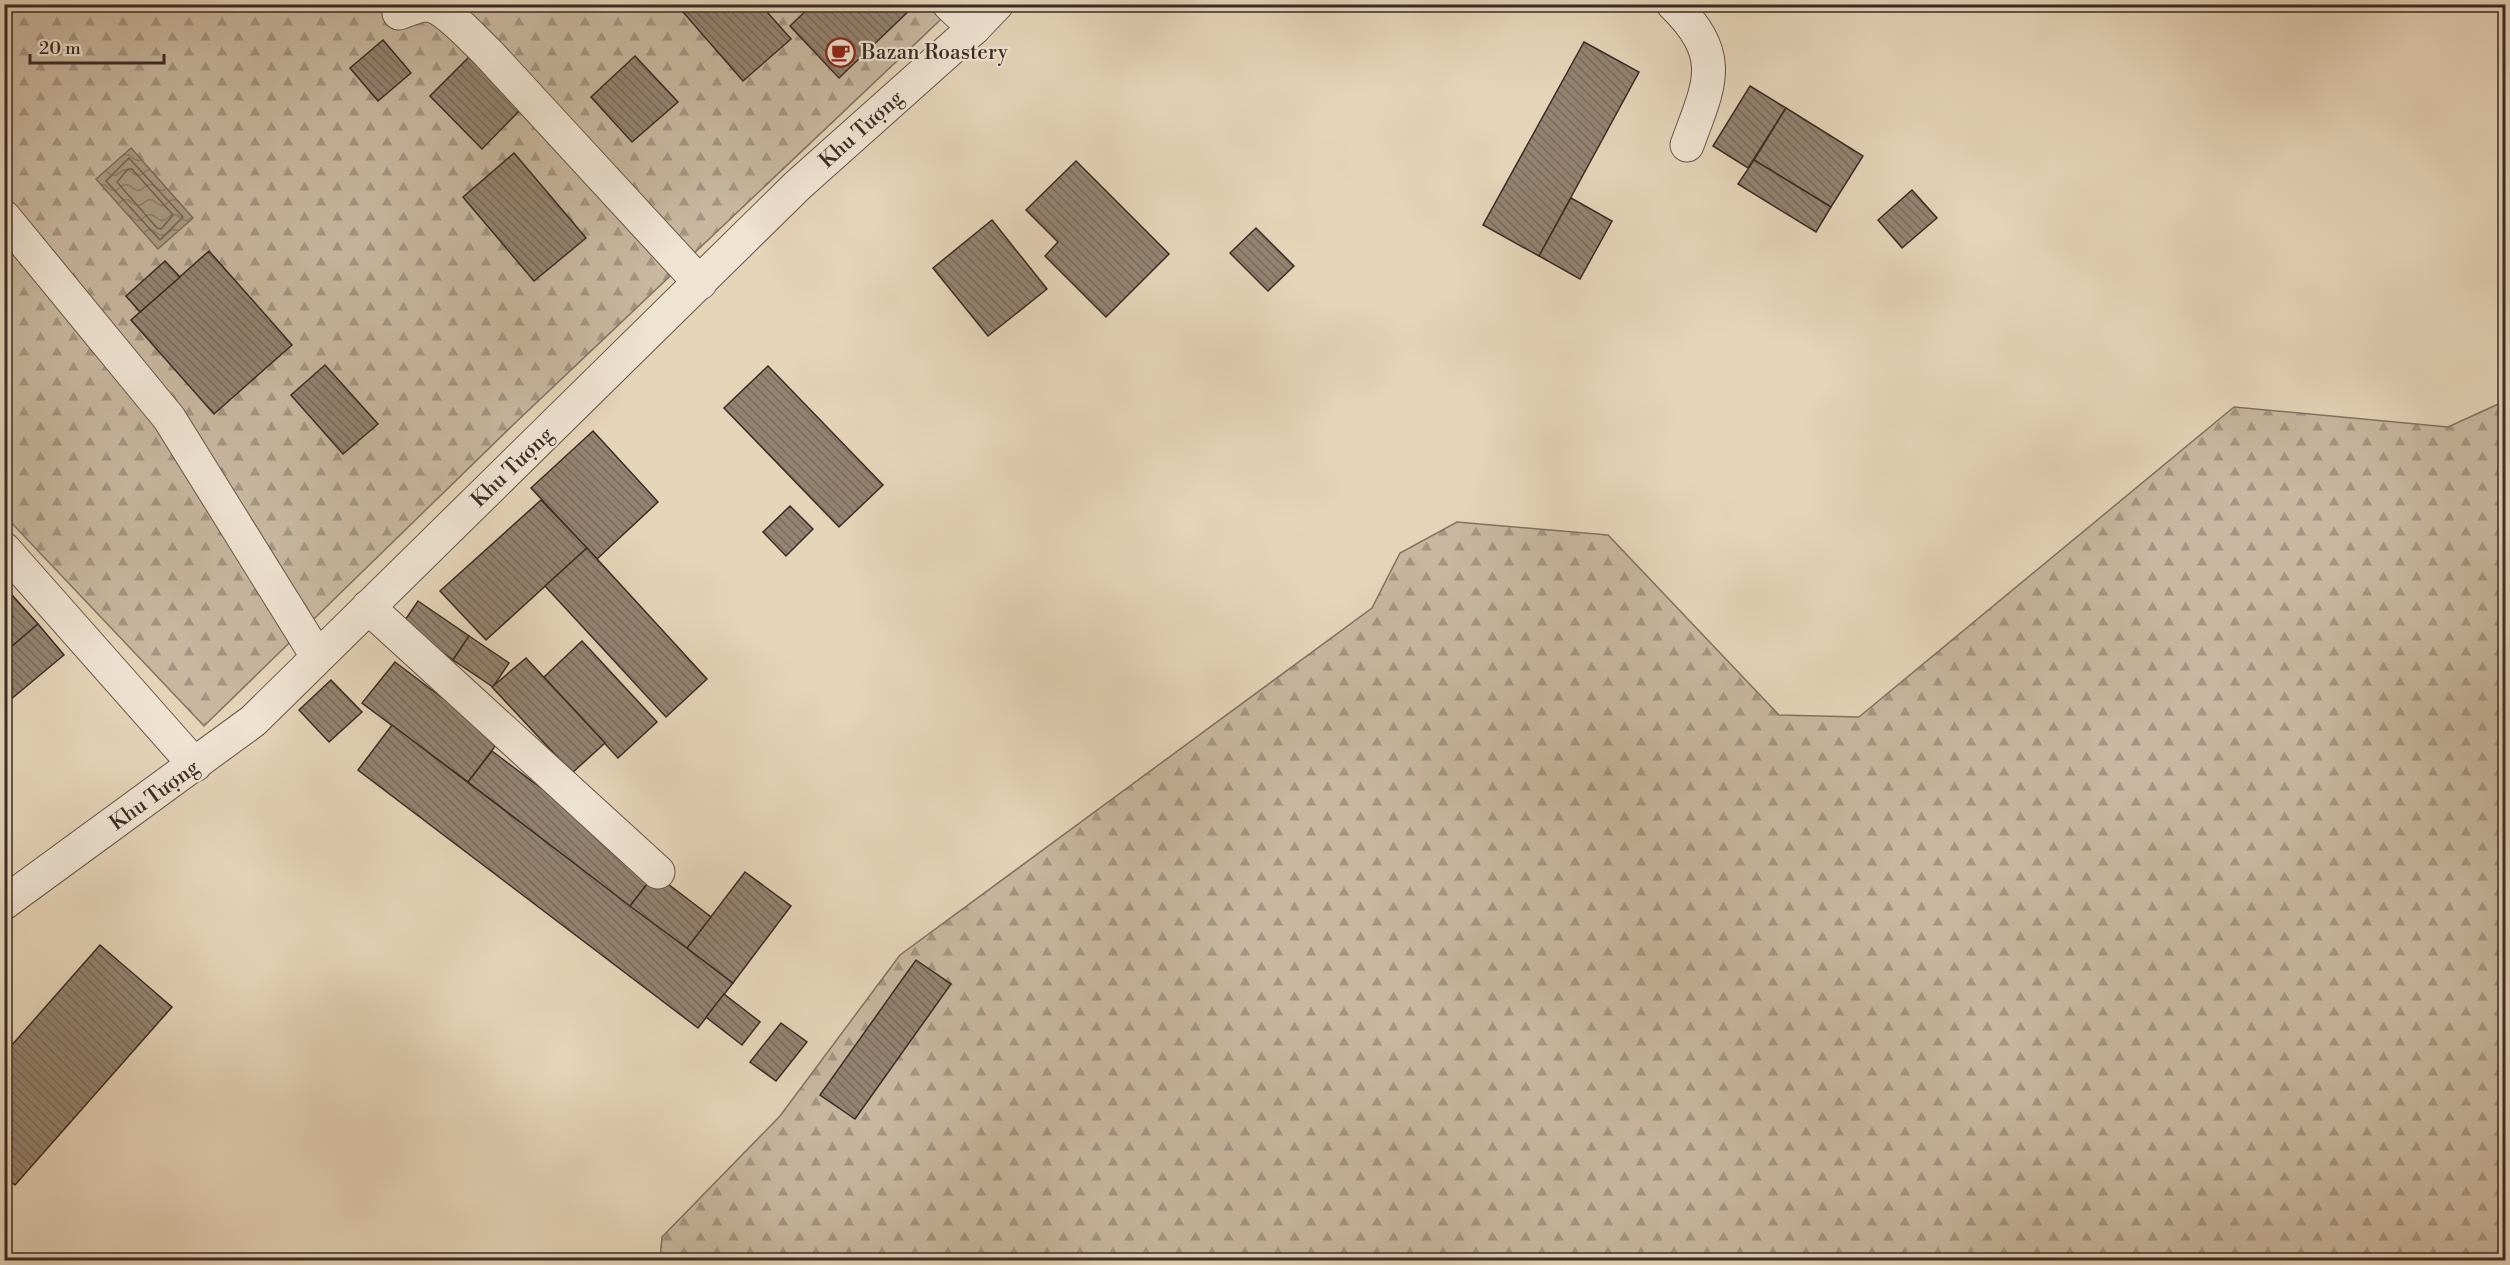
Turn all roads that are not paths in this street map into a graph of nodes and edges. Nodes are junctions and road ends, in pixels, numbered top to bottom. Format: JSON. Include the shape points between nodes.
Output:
{"nodes":[{"id":1,"x":949,"y":4,"type":"edge"},
{"id":2,"x":997,"y":4,"type":"edge"},
{"id":3,"x":1673,"y":4,"type":"edge"},
{"id":4,"x":399,"y":13,"type":"dead end"},
{"id":5,"x":974,"y":28,"type":"junction"},
{"id":6,"x":1687,"y":145,"type":"dead end"},
{"id":7,"x":4,"y":217,"type":"edge"},
{"id":8,"x":700,"y":283,"type":"junction"},
{"id":9,"x":4,"y":549,"type":"edge"},
{"id":10,"x":368,"y":607,"type":"junction"},
{"id":11,"x":317,"y":656,"type":"junction"},
{"id":12,"x":195,"y":765,"type":"junction"},
{"id":13,"x":658,"y":872,"type":"dead end"},
{"id":14,"x":4,"y":903,"type":"edge"}],
"edges":[{"from":1,"to":5,"type":"street"},
{"from":2,"to":5,"type":"street","name":"Khu Tượng"},
{"from":3,"to":6,"type":"street","via":[[1707,47],[1709,85]]},
{"from":4,"to":8,"type":"street","via":[[430,5],[458,26],[488,53]]},
{"from":5,"to":8,"type":"street","name":"Khu Tượng","via":[[797,186]]},
{"from":7,"to":11,"type":"street","via":[[170,418]]},
{"from":8,"to":10,"type":"street","name":"Khu Tượng"},
{"from":9,"to":12,"type":"street"},
{"from":10,"to":11,"type":"street","name":"Khu Tượng"},
{"from":10,"to":13,"type":"street"},
{"from":11,"to":12,"type":"street","name":"Khu Tượng","via":[[253,721]]},
{"from":12,"to":14,"type":"street","name":"Khu Tượng"}]}
